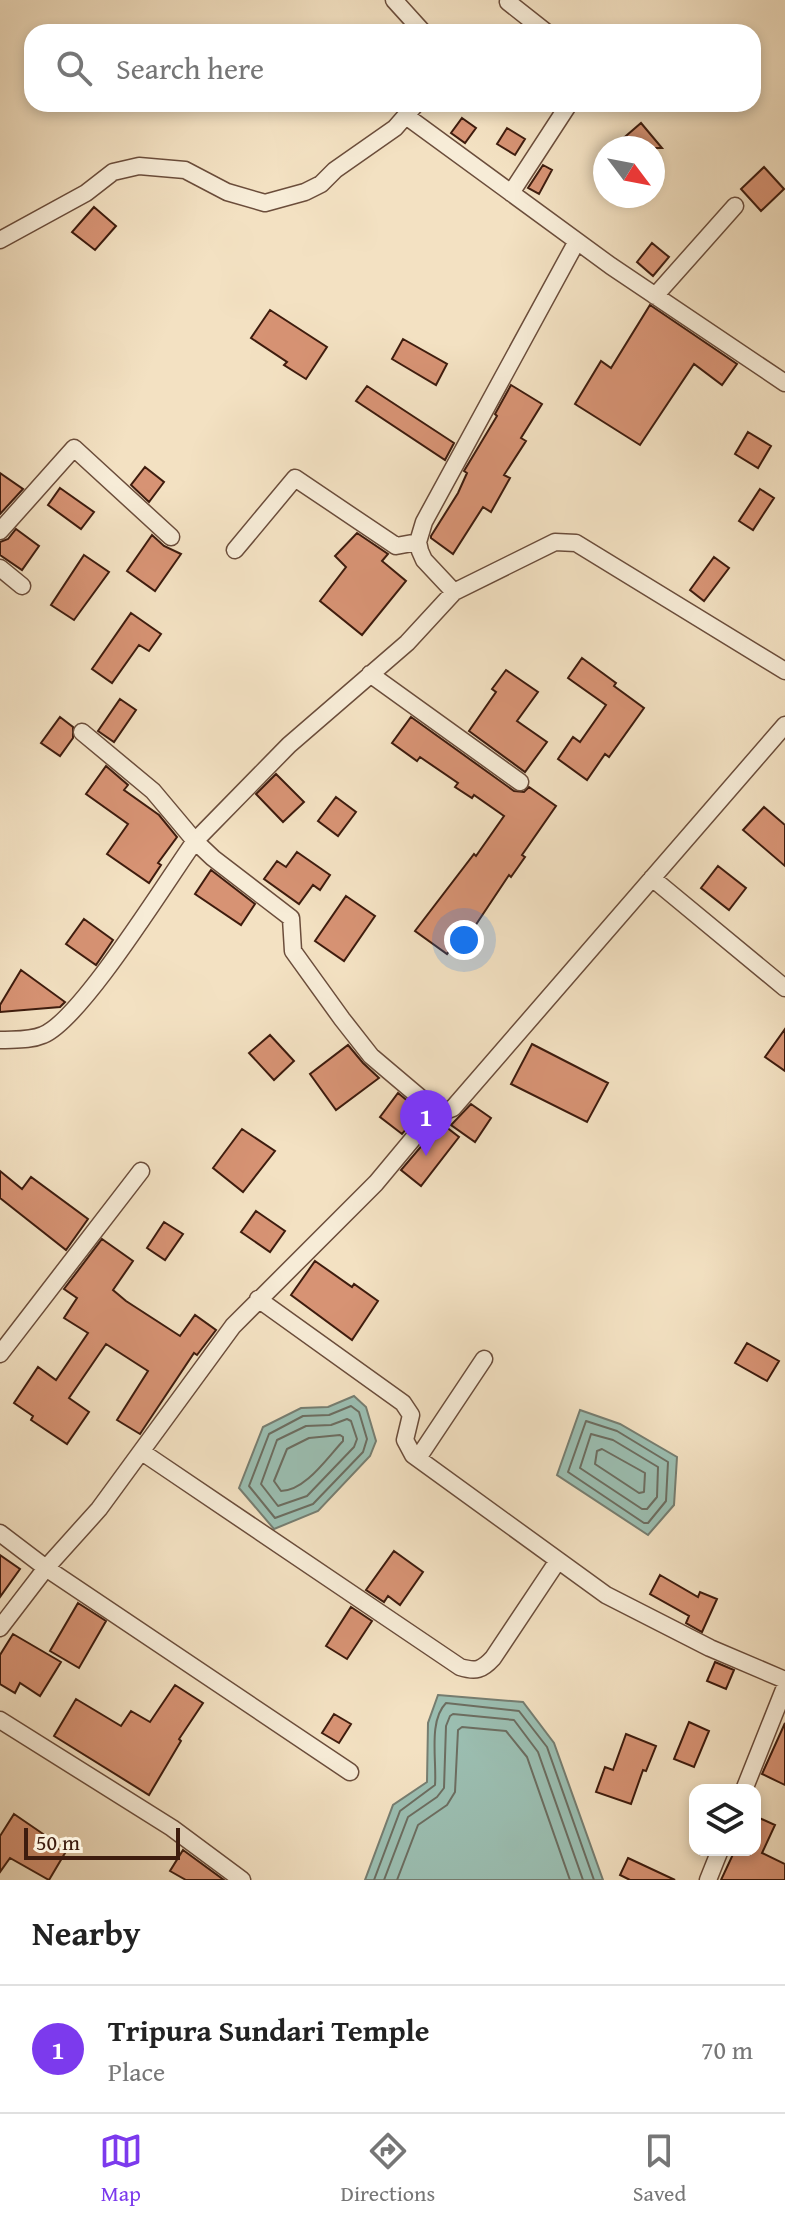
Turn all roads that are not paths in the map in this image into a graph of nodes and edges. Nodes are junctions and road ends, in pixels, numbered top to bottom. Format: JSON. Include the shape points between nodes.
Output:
{"nodes":[{"id":1,"x":394,"y":0,"type":"edge"},
{"id":2,"x":508,"y":2,"type":"dead end"},
{"id":3,"x":416,"y":24,"type":"edge"},
{"id":4,"x":536,"y":24,"type":"edge"},
{"id":5,"x":409,"y":112,"type":"edge"},
{"id":6,"x":413,"y":112,"type":"edge"},
{"id":7,"x":564,"y":112,"type":"edge"},
{"id":8,"x":511,"y":193,"type":"junction"},
{"id":9,"x":735,"y":206,"type":"dead end"},
{"id":10,"x":0,"y":240,"type":"edge"},
{"id":11,"x":577,"y":241,"type":"junction"},
{"id":12,"x":655,"y":296,"type":"junction"},
{"id":13,"x":785,"y":383,"type":"edge"},
{"id":14,"x":0,"y":531,"type":"edge"},
{"id":15,"x":171,"y":537,"type":"dead end"},
{"id":16,"x":418,"y":542,"type":"junction"},
{"id":17,"x":235,"y":550,"type":"dead end"},
{"id":18,"x":0,"y":568,"type":"edge"},
{"id":19,"x":22,"y":586,"type":"dead end"},
{"id":20,"x":454,"y":592,"type":"junction"},
{"id":21,"x":785,"y":671,"type":"edge"},
{"id":22,"x":370,"y":674,"type":"junction"},
{"id":23,"x":785,"y":725,"type":"edge"},
{"id":24,"x":82,"y":732,"type":"dead end"},
{"id":25,"x":520,"y":782,"type":"dead end"},
{"id":26,"x":195,"y":841,"type":"junction"},
{"id":27,"x":652,"y":878,"type":"junction"},
{"id":28,"x":785,"y":988,"type":"edge"},
{"id":29,"x":0,"y":1040,"type":"edge"},
{"id":30,"x":436,"y":1111,"type":"junction"},
{"id":31,"x":141,"y":1171,"type":"dead end"},
{"id":32,"x":258,"y":1299,"type":"junction"},
{"id":33,"x":0,"y":1354,"type":"edge"},
{"id":34,"x":484,"y":1359,"type":"dead end"},
{"id":35,"x":142,"y":1452,"type":"junction"},
{"id":36,"x":418,"y":1458,"type":"junction"},
{"id":37,"x":0,"y":1533,"type":"edge"},
{"id":38,"x":557,"y":1562,"type":"junction"},
{"id":39,"x":46,"y":1568,"type":"junction"},
{"id":40,"x":0,"y":1628,"type":"edge"},
{"id":41,"x":785,"y":1680,"type":"edge"},
{"id":42,"x":785,"y":1687,"type":"edge"},
{"id":43,"x":0,"y":1720,"type":"edge"},
{"id":44,"x":350,"y":1772,"type":"dead end"},
{"id":45,"x":746,"y":1784,"type":"edge"},
{"id":46,"x":718,"y":1856,"type":"edge"},
{"id":47,"x":242,"y":1880,"type":"edge"},
{"id":48,"x":708,"y":1880,"type":"edge"}],
"edges":[{"from":1,"to":3,"type":"street"},
{"from":2,"to":4,"type":"street"},
{"from":5,"to":10,"type":"street","via":[[395,128],[305,192],[265,203],[227,192],[185,170],[139,166],[113,172],[86,193]]},
{"from":6,"to":8,"type":"street"},
{"from":7,"to":8,"type":"street"},
{"from":8,"to":11,"type":"street"},
{"from":9,"to":12,"type":"street"},
{"from":11,"to":12,"type":"street"},
{"from":11,"to":16,"type":"street","via":[[491,395]]},
{"from":12,"to":13,"type":"street"},
{"from":14,"to":15,"type":"street","via":[[74,448]]},
{"from":16,"to":17,"type":"street","via":[[396,546],[295,478]]},
{"from":16,"to":20,"type":"street","via":[[424,560]]},
{"from":18,"to":19,"type":"street"},
{"from":20,"to":21,"type":"street","via":[[555,542],[576,543]]},
{"from":20,"to":22,"type":"street"},
{"from":22,"to":25,"type":"street"},
{"from":22,"to":26,"type":"street","via":[[289,745]]},
{"from":23,"to":27,"type":"street"},
{"from":24,"to":26,"type":"street","via":[[153,791]]},
{"from":26,"to":29,"type":"street","via":[[72,1012],[44,1035]]},
{"from":26,"to":30,"type":"street","via":[[291,918],[293,951],[342,1019],[380,1065]]},
{"from":27,"to":28,"type":"street"},
{"from":27,"to":30,"type":"street","via":[[453,1108]]},
{"from":30,"to":32,"type":"street","via":[[376,1183]]},
{"from":31,"to":33,"type":"street"},
{"from":32,"to":35,"type":"street","via":[[217,1346]]},
{"from":32,"to":36,"type":"street","via":[[403,1403],[411,1415],[406,1445]]},
{"from":34,"to":36,"type":"street"},
{"from":35,"to":38,"type":"street","via":[[472,1671],[493,1658]]},
{"from":35,"to":39,"type":"street"},
{"from":36,"to":38,"type":"street"},
{"from":37,"to":39,"type":"street"},
{"from":38,"to":41,"type":"street","via":[[684,1636]]},
{"from":39,"to":40,"type":"street"},
{"from":39,"to":44,"type":"street"},
{"from":42,"to":45,"type":"street"},
{"from":43,"to":47,"type":"street","via":[[172,1828]]},
{"from":46,"to":48,"type":"street"}]}
